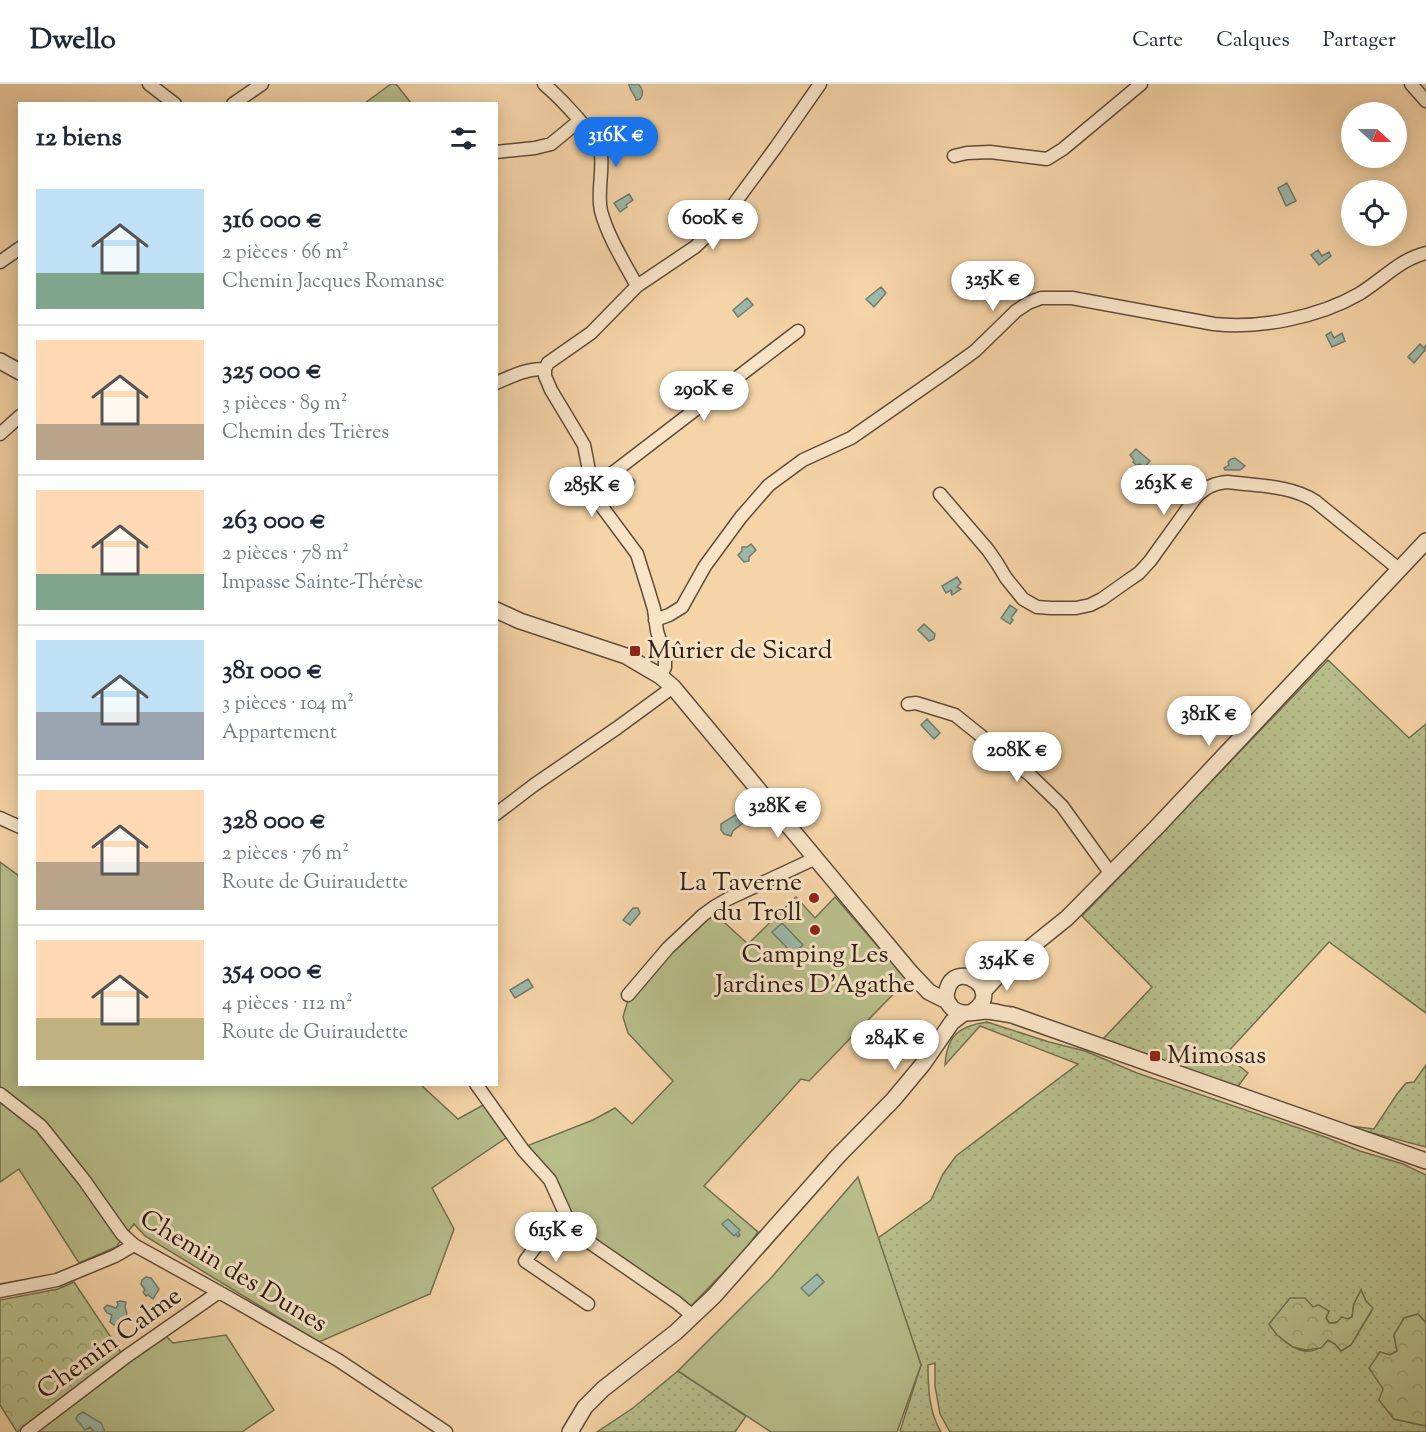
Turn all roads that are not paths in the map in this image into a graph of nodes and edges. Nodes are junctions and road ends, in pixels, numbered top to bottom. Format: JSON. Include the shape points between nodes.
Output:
{"nodes":[{"id":1,"x":149,"y":84,"type":"edge"},
{"id":2,"x":262,"y":84,"type":"edge"},
{"id":3,"x":544,"y":84,"type":"edge"},
{"id":4,"x":820,"y":84,"type":"edge"},
{"id":5,"x":1140,"y":84,"type":"edge"},
{"id":6,"x":1411,"y":84,"type":"edge"},
{"id":7,"x":1426,"y":101,"type":"edge"},
{"id":8,"x":172,"y":102,"type":"edge"},
{"id":9,"x":236,"y":102,"type":"edge"},
{"id":10,"x":579,"y":121,"type":"junction"},
{"id":11,"x":498,"y":152,"type":"edge"},
{"id":12,"x":954,"y":156,"type":"dead end"},
{"id":13,"x":18,"y":249,"type":"edge"},
{"id":14,"x":1426,"y":253,"type":"edge"},
{"id":15,"x":0,"y":262,"type":"edge"},
{"id":16,"x":637,"y":286,"type":"junction"},
{"id":17,"x":798,"y":331,"type":"dead end"},
{"id":18,"x":0,"y":361,"type":"edge"},
{"id":19,"x":545,"y":369,"type":"junction"},
{"id":20,"x":18,"y":371,"type":"edge"},
{"id":21,"x":498,"y":382,"type":"edge"},
{"id":22,"x":18,"y":418,"type":"edge"},
{"id":23,"x":0,"y":434,"type":"edge"},
{"id":24,"x":593,"y":488,"type":"junction"},
{"id":25,"x":940,"y":494,"type":"dead end"},
{"id":26,"x":1426,"y":541,"type":"edge"},
{"id":27,"x":1400,"y":570,"type":"junction"},
{"id":28,"x":498,"y":611,"type":"edge"},
{"id":29,"x":655,"y":620,"type":"junction"},
{"id":30,"x":660,"y":675,"type":"junction"},
{"id":31,"x":673,"y":687,"type":"junction"},
{"id":32,"x":908,"y":704,"type":"dead end"},
{"id":33,"x":498,"y":812,"type":"edge"},
{"id":34,"x":0,"y":818,"type":"edge"},
{"id":35,"x":18,"y":826,"type":"edge"},
{"id":36,"x":816,"y":858,"type":"junction"},
{"id":37,"x":1111,"y":874,"type":"junction"},
{"id":38,"x":981,"y":989,"type":"junction"},
{"id":39,"x":628,"y":995,"type":"dead end"},
{"id":40,"x":948,"y":997,"type":"junction"},
{"id":41,"x":968,"y":1013,"type":"junction"},
{"id":42,"x":1012,"y":1015,"type":"junction"},
{"id":43,"x":942,"y":1038,"type":"junction"},
{"id":44,"x":477,"y":1086,"type":"edge"},
{"id":45,"x":0,"y":1094,"type":"edge"},
{"id":46,"x":1426,"y":1161,"type":"edge"},
{"id":47,"x":566,"y":1216,"type":"junction"},
{"id":48,"x":134,"y":1245,"type":"junction"},
{"id":49,"x":0,"y":1291,"type":"edge"},
{"id":50,"x":219,"y":1292,"type":"junction"},
{"id":51,"x":588,"y":1304,"type":"dead end"},
{"id":52,"x":694,"y":1317,"type":"junction"},
{"id":53,"x":580,"y":1414,"type":"junction"},
{"id":54,"x":27,"y":1432,"type":"edge"},
{"id":55,"x":446,"y":1432,"type":"edge"},
{"id":56,"x":560,"y":1432,"type":"edge"},
{"id":57,"x":570,"y":1432,"type":"edge"}],
"edges":[{"from":1,"to":8,"type":"street"},
{"from":2,"to":9,"type":"street"},
{"from":3,"to":10,"type":"street"},
{"from":4,"to":16,"type":"street","via":[[720,223],[695,247]]},
{"from":5,"to":12,"type":"street","via":[[1047,159],[990,152]]},
{"from":6,"to":7,"type":"street"},
{"from":10,"to":11,"type":"street","via":[[551,144]]},
{"from":10,"to":16,"type":"street","via":[[600,148],[600,207],[610,236]]},
{"from":13,"to":15,"type":"street"},
{"from":14,"to":29,"type":"street","via":[[1407,260],[1348,299],[1263,324],[1215,324],[1072,298],[1041,298],[1028,303],[950,369],[850,438],[803,460],[769,485],[705,566],[682,607]]},
{"from":16,"to":19,"type":"street","via":[[591,333]]},
{"from":17,"to":24,"type":"street"},
{"from":18,"to":20,"type":"street"},
{"from":19,"to":21,"type":"street","via":[[536,368]]},
{"from":19,"to":24,"type":"street","via":[[551,390],[584,445]]},
{"from":22,"to":23,"type":"street"},
{"from":24,"to":29,"type":"street","via":[[594,496],[637,554]]},
{"from":25,"to":27,"type":"street","via":[[1023,599],[1037,607],[1076,608],[1115,591],[1150,561],[1196,497],[1206,488],[1228,482],[1304,495]]},
{"from":26,"to":27,"type":"street"},
{"from":27,"to":37,"type":"street"},
{"from":28,"to":30,"type":"street","via":[[626,656]]},
{"from":29,"to":30,"type":"street","via":[[665,657]]},
{"from":30,"to":31,"type":"street"},
{"from":31,"to":33,"type":"street"},
{"from":31,"to":36,"type":"street"},
{"from":32,"to":37,"type":"street","via":[[955,715],[1030,775],[1062,806]]},
{"from":34,"to":35,"type":"street"},
{"from":36,"to":39,"type":"street","via":[[714,907],[668,948]]},
{"from":36,"to":40,"type":"street","via":[[918,980]]},
{"from":37,"to":38,"type":"street","via":[[1067,918]]},
{"from":38,"to":40,"type":"street","via":[[969,976],[960,976],[953,980]]},
{"from":38,"to":41,"type":"street","via":[[981,1004]]},
{"from":38,"to":42,"type":"street"},
{"from":40,"to":41,"type":"street","via":[[955,1011]]},
{"from":40,"to":43,"type":"street"},
{"from":41,"to":42,"type":"street"},
{"from":41,"to":43,"type":"street","via":[[952,1022]]},
{"from":42,"to":46,"type":"street"},
{"from":43,"to":52,"type":"street","via":[[893,1100]]},
{"from":44,"to":47,"type":"street","via":[[523,1150],[550,1180]]},
{"from":45,"to":48,"type":"street","name":"Chemin des Dunes","via":[[41,1126]]},
{"from":47,"to":51,"type":"street","via":[[554,1222],[525,1261]]},
{"from":47,"to":52,"type":"street","via":[[573,1232]]},
{"from":48,"to":49,"type":"street","via":[[57,1280]]},
{"from":48,"to":50,"type":"street","name":"Chemin des Dunes"},
{"from":50,"to":54,"type":"street","name":"Chemin Calme"},
{"from":50,"to":55,"type":"street","name":"Chemin des Dunes","via":[[338,1360]]},
{"from":52,"to":53,"type":"street","via":[[603,1389]]},
{"from":53,"to":56,"type":"street"},
{"from":53,"to":57,"type":"street"}]}
